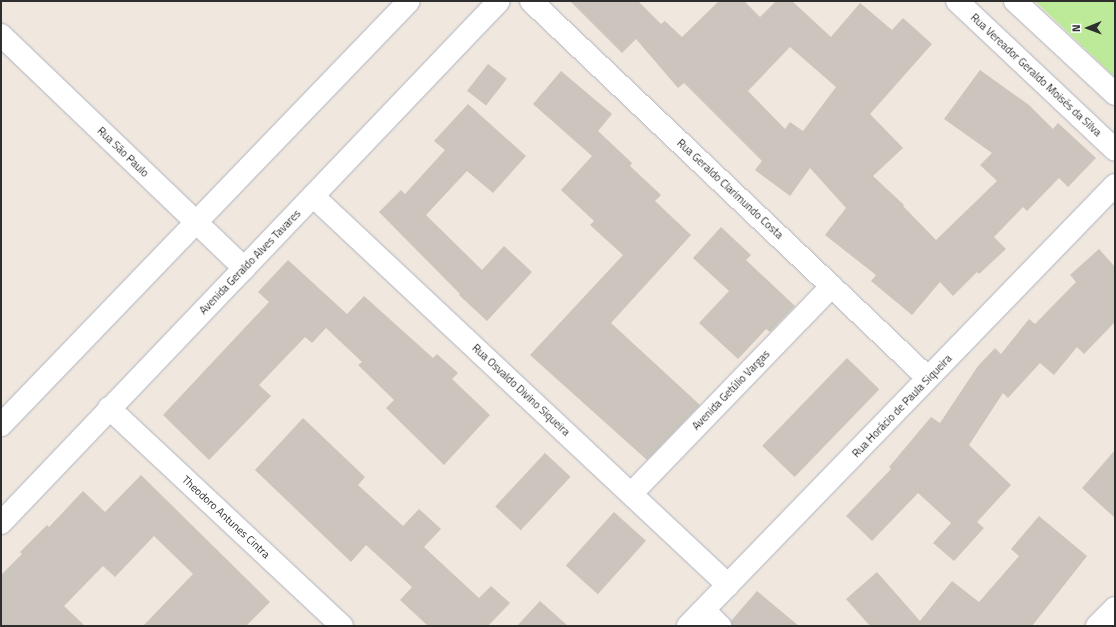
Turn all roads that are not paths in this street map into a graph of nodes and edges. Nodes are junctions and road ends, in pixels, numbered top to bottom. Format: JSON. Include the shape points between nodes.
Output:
{"nodes":[{"id":1,"x":409,"y":1,"type":"edge"},
{"id":2,"x":499,"y":1,"type":"edge"},
{"id":3,"x":531,"y":1,"type":"edge"},
{"id":4,"x":957,"y":1,"type":"edge"},
{"id":5,"x":1015,"y":1,"type":"edge"},
{"id":6,"x":1,"y":36,"type":"edge"},
{"id":7,"x":1115,"y":94,"type":"edge"},
{"id":8,"x":1115,"y":150,"type":"edge"},
{"id":9,"x":1115,"y":185,"type":"edge"},
{"id":10,"x":313,"y":196,"type":"junction"},
{"id":11,"x":196,"y":222,"type":"junction"},
{"id":12,"x":244,"y":268,"type":"junction"},
{"id":13,"x":832,"y":286,"type":"junction"},
{"id":14,"x":928,"y":378,"type":"junction"},
{"id":15,"x":110,"y":408,"type":"junction"},
{"id":16,"x":1,"y":425,"type":"edge"},
{"id":17,"x":631,"y":494,"type":"junction"},
{"id":18,"x":1,"y":523,"type":"edge"},
{"id":19,"x":728,"y":585,"type":"junction"},
{"id":20,"x":1115,"y":608,"type":"edge"},
{"id":21,"x":704,"y":610,"type":"junction"},
{"id":22,"x":329,"y":622,"type":"edge"},
{"id":23,"x":688,"y":626,"type":"edge"},
{"id":24,"x":720,"y":626,"type":"edge"},
{"id":25,"x":1097,"y":626,"type":"edge"}],
"edges":[{"from":1,"to":11,"type":"street"},
{"from":2,"to":10,"type":"street","name":"Avenida Geraldo Alves Tavares"},
{"from":3,"to":13,"type":"street","name":"Rua Geraldo Clarimundo Costa"},
{"from":4,"to":8,"type":"street","name":"Rua Vereador Geraldo Moisés da Silva"},
{"from":5,"to":7,"type":"street"},
{"from":6,"to":11,"type":"street","name":"Rua São Paulo"},
{"from":9,"to":14,"type":"street","name":"Rua Horácio de Paula Siqueira"},
{"from":10,"to":12,"type":"street","name":"Avenida Geraldo Alves Tavares"},
{"from":10,"to":17,"type":"street","name":"Rua Osvaldo Divino Siqueira"},
{"from":11,"to":12,"type":"street","name":"Rua São Paulo"},
{"from":11,"to":16,"type":"street"},
{"from":12,"to":15,"type":"street","name":"Avenida Geraldo Alves Tavares"},
{"from":13,"to":14,"type":"street","name":"Rua Geraldo Clarimundo Costa"},
{"from":13,"to":17,"type":"street","name":"Avenida Getúlio Vargas"},
{"from":14,"to":19,"type":"street","name":"Rua Horácio de Paula Siqueira"},
{"from":15,"to":18,"type":"street","name":"Avenida Geraldo Alves Tavares"},
{"from":15,"to":22,"type":"street","name":"Theodoro Antunes Cintra"},
{"from":17,"to":19,"type":"street","name":"Rua Osvaldo Divino Siqueira"},
{"from":19,"to":21,"type":"street","name":"Rua Horácio de Paula Siqueira"},
{"from":20,"to":25,"type":"street"},
{"from":21,"to":23,"type":"street","name":"Rua Horácio de Paula Siqueira"},
{"from":21,"to":24,"type":"street"}]}
